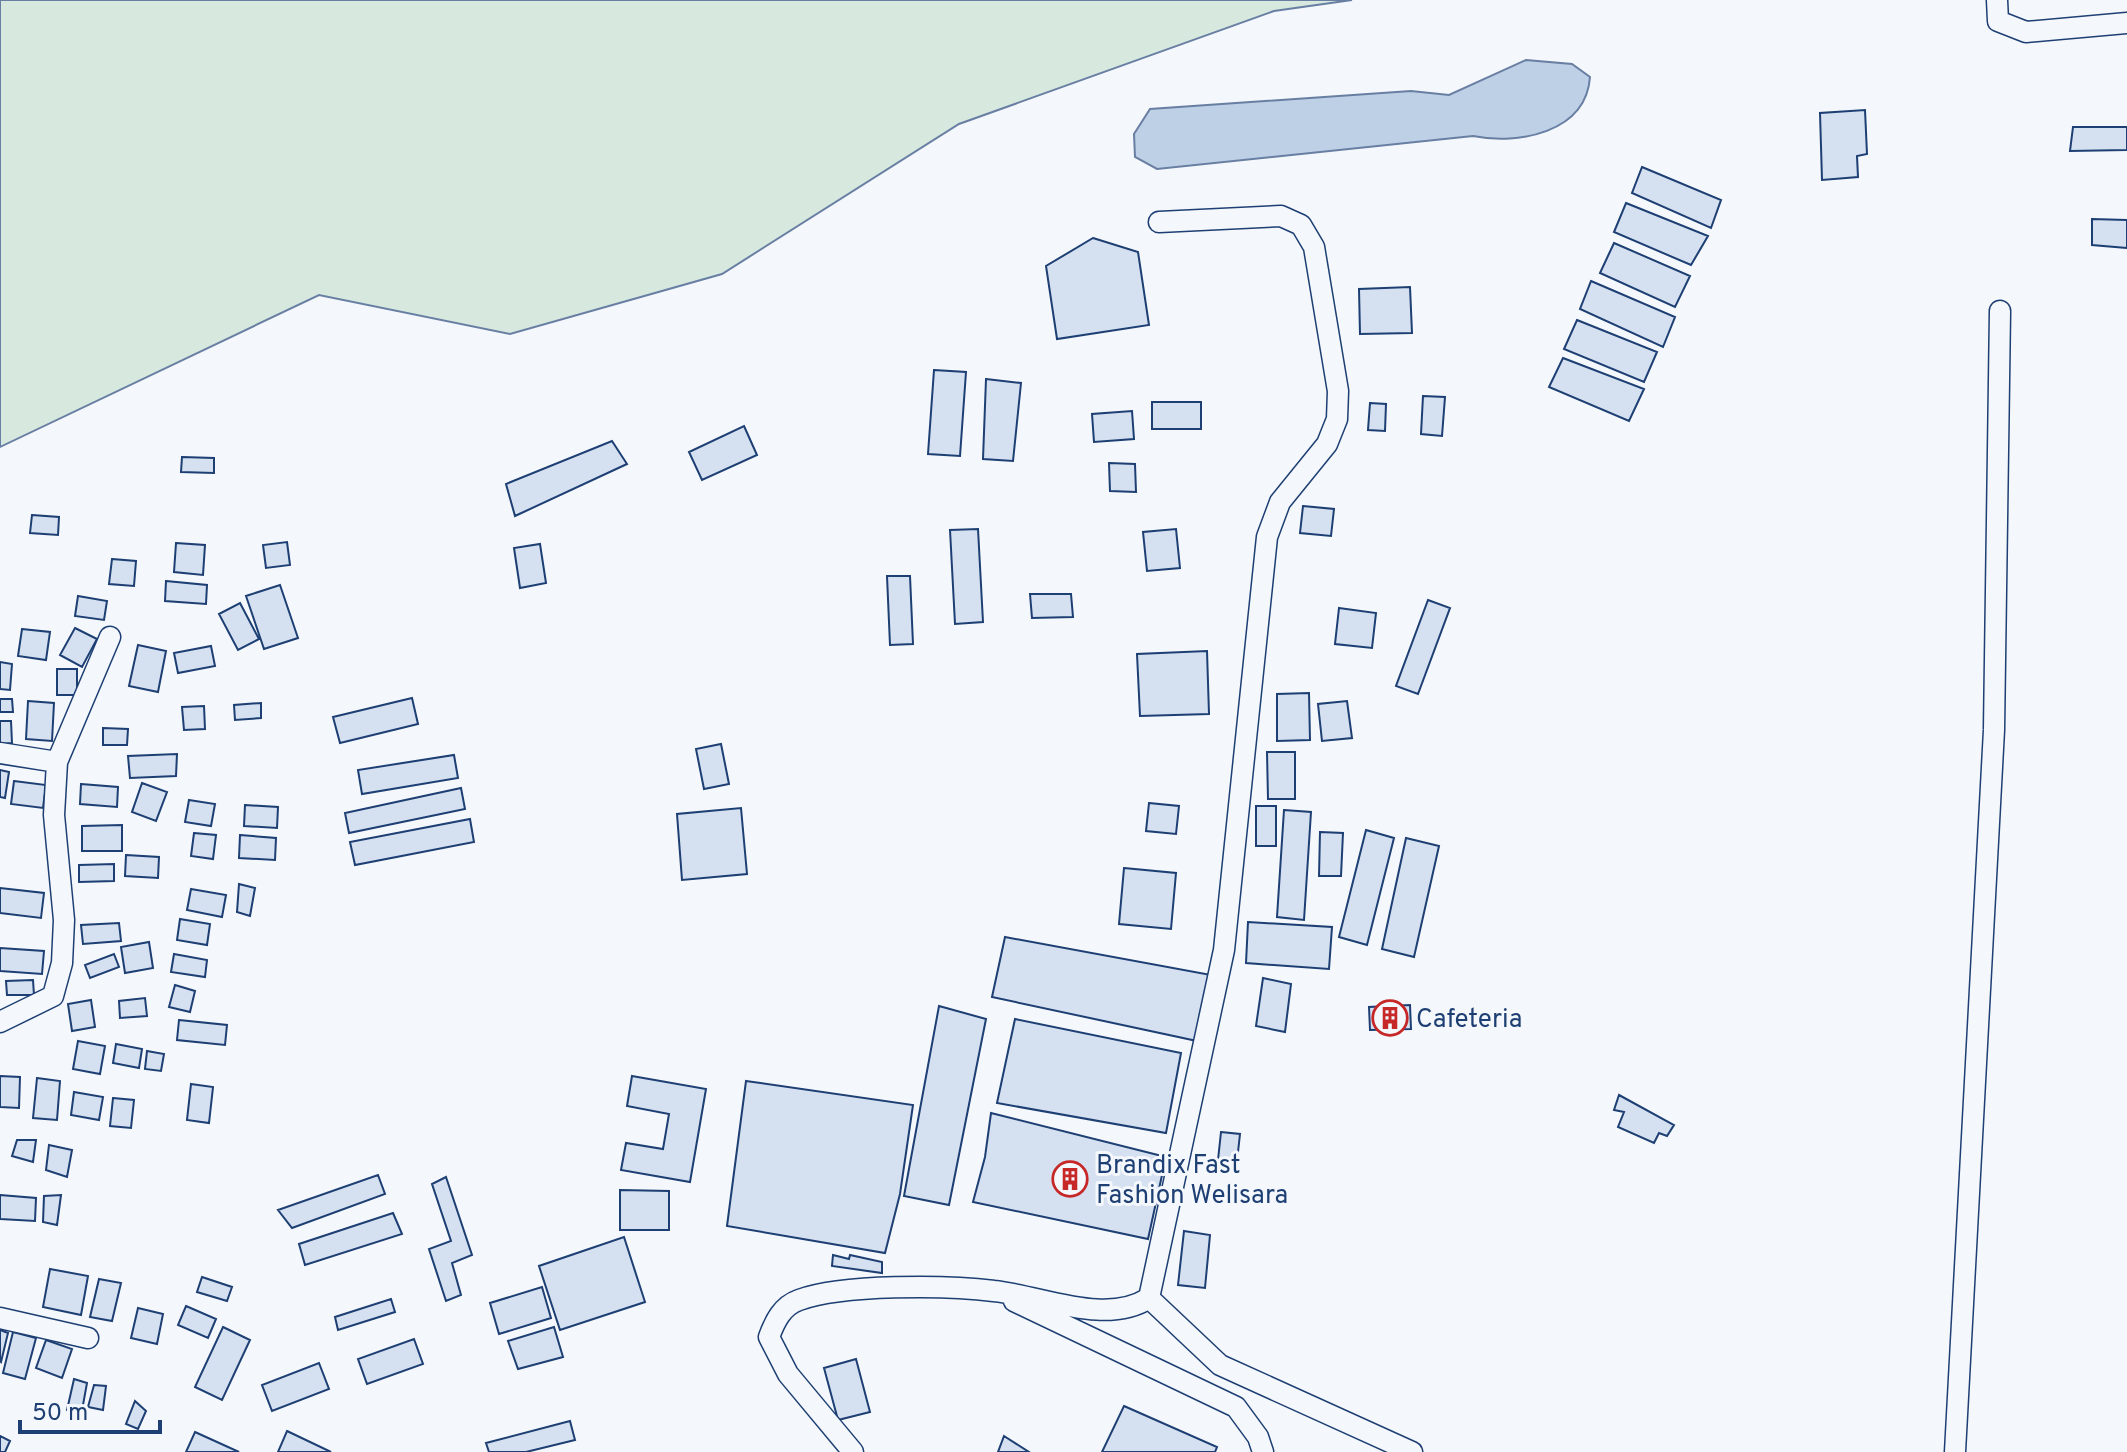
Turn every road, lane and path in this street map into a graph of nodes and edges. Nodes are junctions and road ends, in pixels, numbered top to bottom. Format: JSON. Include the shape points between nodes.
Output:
{"nodes":[{"id":1,"x":1997,"y":0,"type":"edge"},
{"id":2,"x":2127,"y":23,"type":"edge"},
{"id":3,"x":1159,"y":222,"type":"dead end"},
{"id":4,"x":2000,"y":311,"type":"dead end"},
{"id":5,"x":110,"y":637,"type":"dead end"},
{"id":6,"x":0,"y":753,"type":"edge"},
{"id":7,"x":57,"y":762,"type":"junction"},
{"id":8,"x":0,"y":1022,"type":"edge"},
{"id":9,"x":993,"y":1290,"type":"junction"},
{"id":10,"x":1149,"y":1298,"type":"junction"},
{"id":11,"x":0,"y":1318,"type":"edge"},
{"id":12,"x":88,"y":1338,"type":"dead end"},
{"id":13,"x":853,"y":1452,"type":"edge"},
{"id":14,"x":1263,"y":1452,"type":"edge"},
{"id":15,"x":1412,"y":1452,"type":"edge"},
{"id":16,"x":1955,"y":1452,"type":"edge"}],
"edges":[{"from":1,"to":2,"type":"street","via":[[1998,21],[2026,32]]},
{"from":3,"to":10,"type":"street","via":[[1281,216],[1301,225],[1314,247],[1338,391],[1337,419],[1327,444],[1280,502],[1267,537],[1224,950]]},
{"from":4,"to":16,"type":"street","via":[[1994,730]]},
{"from":5,"to":7,"type":"street"},
{"from":6,"to":7,"type":"street"},
{"from":7,"to":8,"type":"street","via":[[54,815],[64,920],[62,963],[53,996]]},
{"from":9,"to":10,"type":"street","via":[[1112,1311],[1134,1308]]},
{"from":9,"to":13,"type":"street","via":[[874,1288],[797,1300],[777,1316],[769,1337],[788,1374]]},
{"from":9,"to":14,"type":"street","via":[[1236,1407]]},
{"from":10,"to":15,"type":"street","via":[[1220,1365]]},
{"from":11,"to":12,"type":"street"}]}
